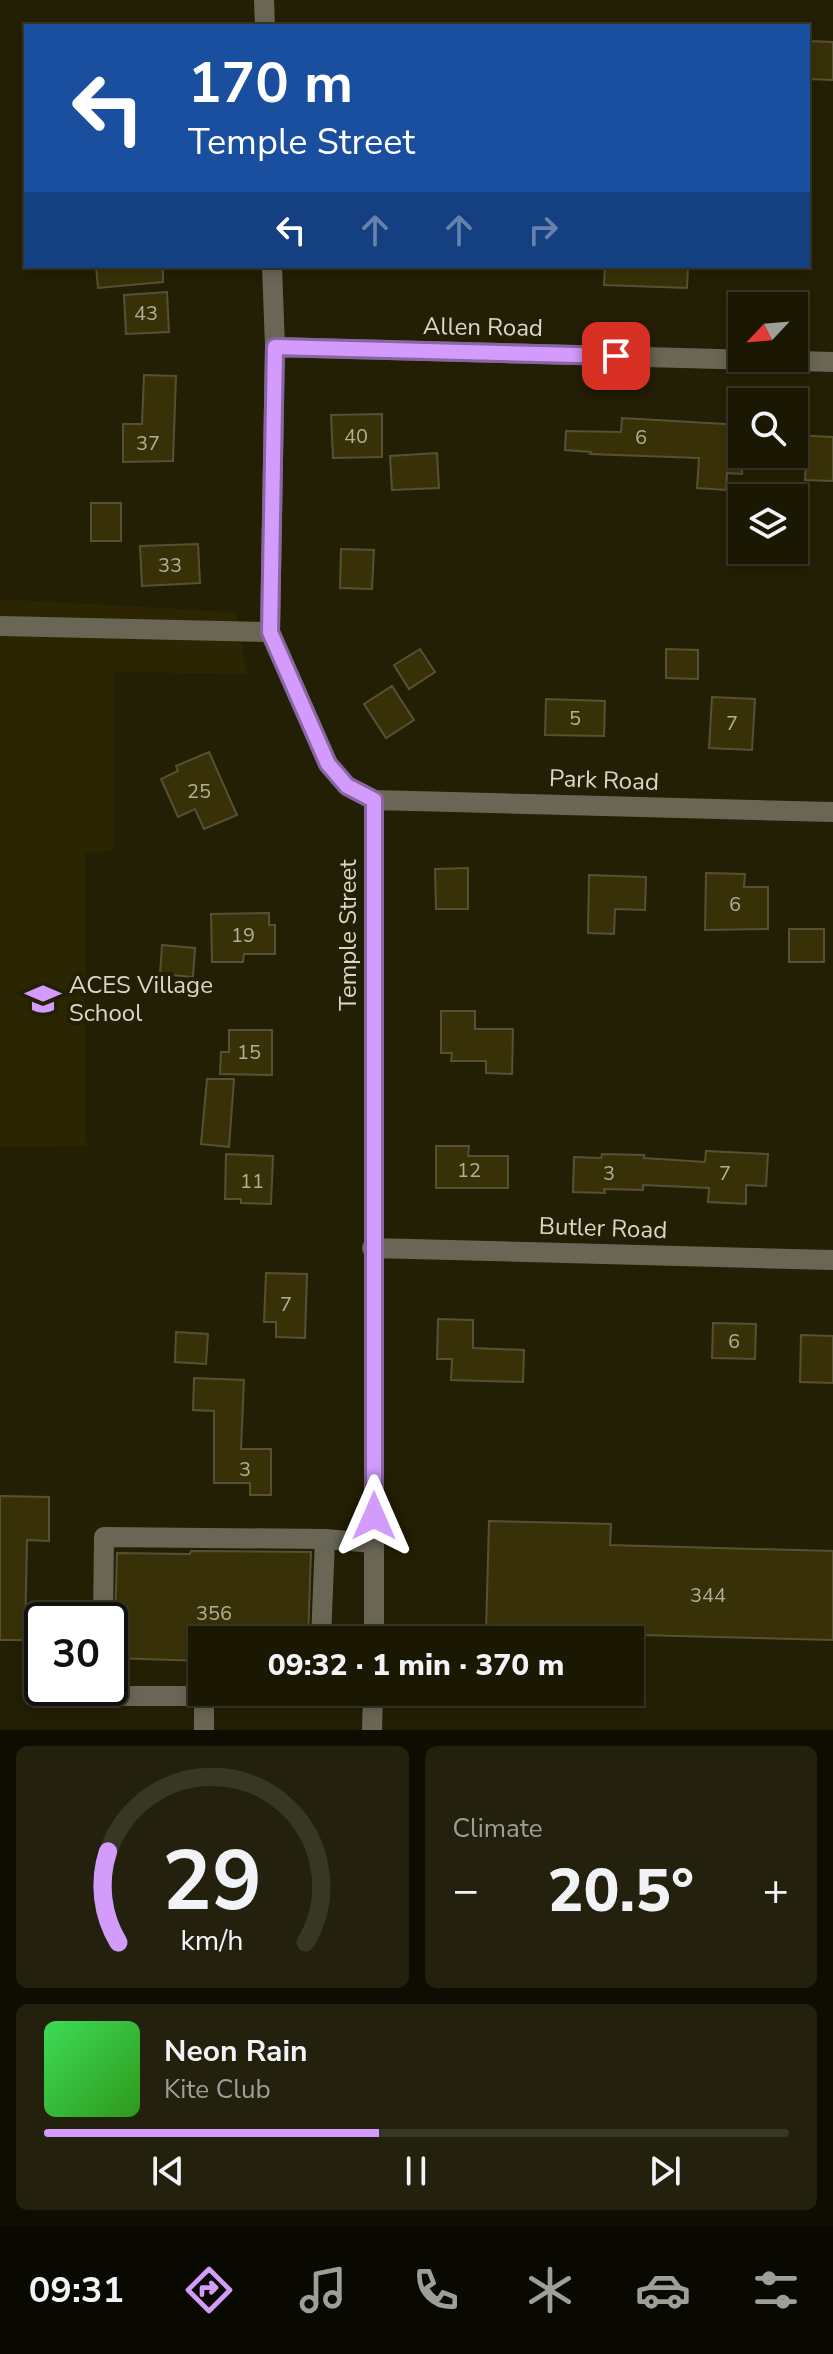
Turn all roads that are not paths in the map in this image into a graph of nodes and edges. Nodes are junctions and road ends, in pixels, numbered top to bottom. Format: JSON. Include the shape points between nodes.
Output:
{"nodes":[{"id":1,"x":264,"y":0,"type":"edge"},
{"id":2,"x":265,"y":24,"type":"edge"},
{"id":3,"x":272,"y":268,"type":"edge"},
{"id":4,"x":275,"y":347,"type":"junction"},
{"id":5,"x":833,"y":362,"type":"edge"},
{"id":6,"x":0,"y":626,"type":"edge"},
{"id":7,"x":270,"y":632,"type":"junction"},
{"id":8,"x":374,"y":800,"type":"junction"},
{"id":9,"x":833,"y":812,"type":"edge"},
{"id":10,"x":372,"y":1248,"type":"junction"},
{"id":11,"x":833,"y":1260,"type":"edge"},
{"id":12,"x":325,"y":1539,"type":"junction"},
{"id":13,"x":374,"y":1543,"type":"junction"},
{"id":14,"x":103,"y":1602,"type":"edge"},
{"id":15,"x":322,"y":1626,"type":"edge"},
{"id":16,"x":374,"y":1626,"type":"edge"},
{"id":17,"x":128,"y":1696,"type":"edge"},
{"id":18,"x":188,"y":1696,"type":"edge"},
{"id":19,"x":204,"y":1706,"type":"edge"},
{"id":20,"x":373,"y":1706,"type":"edge"},
{"id":21,"x":204,"y":1730,"type":"edge"},
{"id":22,"x":372,"y":1730,"type":"edge"}],
"edges":[{"from":1,"to":2,"type":"street"},
{"from":3,"to":4,"type":"street"},
{"from":4,"to":5,"type":"street","name":"Allen Road"},
{"from":4,"to":7,"type":"street"},
{"from":6,"to":7,"type":"street"},
{"from":7,"to":8,"type":"street","via":[[328,764],[347,786]]},
{"from":8,"to":9,"type":"street","name":"Park Road"},
{"from":8,"to":10,"type":"street","name":"Temple Street"},
{"from":10,"to":11,"type":"street","name":"Butler Road"},
{"from":10,"to":13,"type":"street","name":"Temple Street"},
{"from":12,"to":13,"type":"street"},
{"from":12,"to":14,"type":"street","via":[[104,1537]]},
{"from":12,"to":15,"type":"street"},
{"from":13,"to":16,"type":"street","name":"Temple Street"},
{"from":17,"to":18,"type":"street"},
{"from":19,"to":21,"type":"street"},
{"from":20,"to":22,"type":"street"}]}
